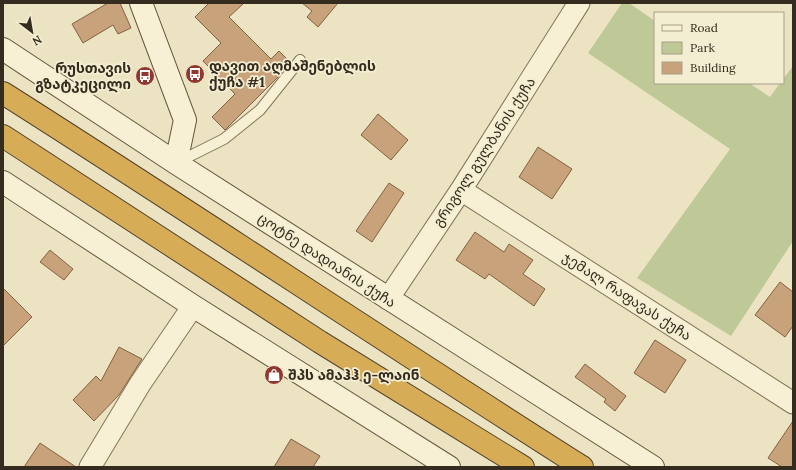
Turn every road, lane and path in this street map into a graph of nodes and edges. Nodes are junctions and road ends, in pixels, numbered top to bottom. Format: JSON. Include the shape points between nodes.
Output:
{"nodes":[{"id":1,"x":141,"y":3,"type":"edge"},
{"id":2,"x":579,"y":3,"type":"edge"},
{"id":3,"x":3,"y":48,"type":"edge"},
{"id":4,"x":300,"y":60,"type":"dead end"},
{"id":5,"x":3,"y":93,"type":"edge"},
{"id":6,"x":3,"y":136,"type":"edge"},
{"id":7,"x":176,"y":163,"type":"junction"},
{"id":8,"x":5,"y":187,"type":"edge"},
{"id":9,"x":461,"y":190,"type":"junction"},
{"id":10,"x":388,"y":299,"type":"junction"},
{"id":11,"x":193,"y":306,"type":"junction"},
{"id":12,"x":793,"y":403,"type":"edge"},
{"id":13,"x":90,"y":467,"type":"edge"},
{"id":14,"x":449,"y":467,"type":"edge"},
{"id":15,"x":523,"y":467,"type":"edge"},
{"id":16,"x":582,"y":467,"type":"edge"},
{"id":17,"x":653,"y":467,"type":"edge"}],
"edges":[{"from":1,"to":7,"type":"street","via":[[185,120]]},
{"from":2,"to":9,"type":"street","name":"გრიგოლ გულბანის ქუჩა"},
{"from":3,"to":7,"type":"street","name":"ცოტნე დადიანის ქუჩა"},
{"from":4,"to":7,"type":"lane","via":[[260,110],[224,139]]},
{"from":5,"to":16,"type":"highway"},
{"from":6,"to":15,"type":"highway","via":[[320,342]]},
{"from":7,"to":10,"type":"street","name":"ცოტნე დადიანის ქუჩა"},
{"from":8,"to":11,"type":"street"},
{"from":9,"to":10,"type":"street","name":"გრიგოლ გულბანის ქუჩა"},
{"from":9,"to":12,"type":"street","name":"ჯემალ რაფავას ქუჩა"},
{"from":10,"to":17,"type":"street","name":"ცოტნე დადიანის ქუჩა"},
{"from":11,"to":13,"type":"street","via":[[140,384]]},
{"from":11,"to":14,"type":"street"}]}
